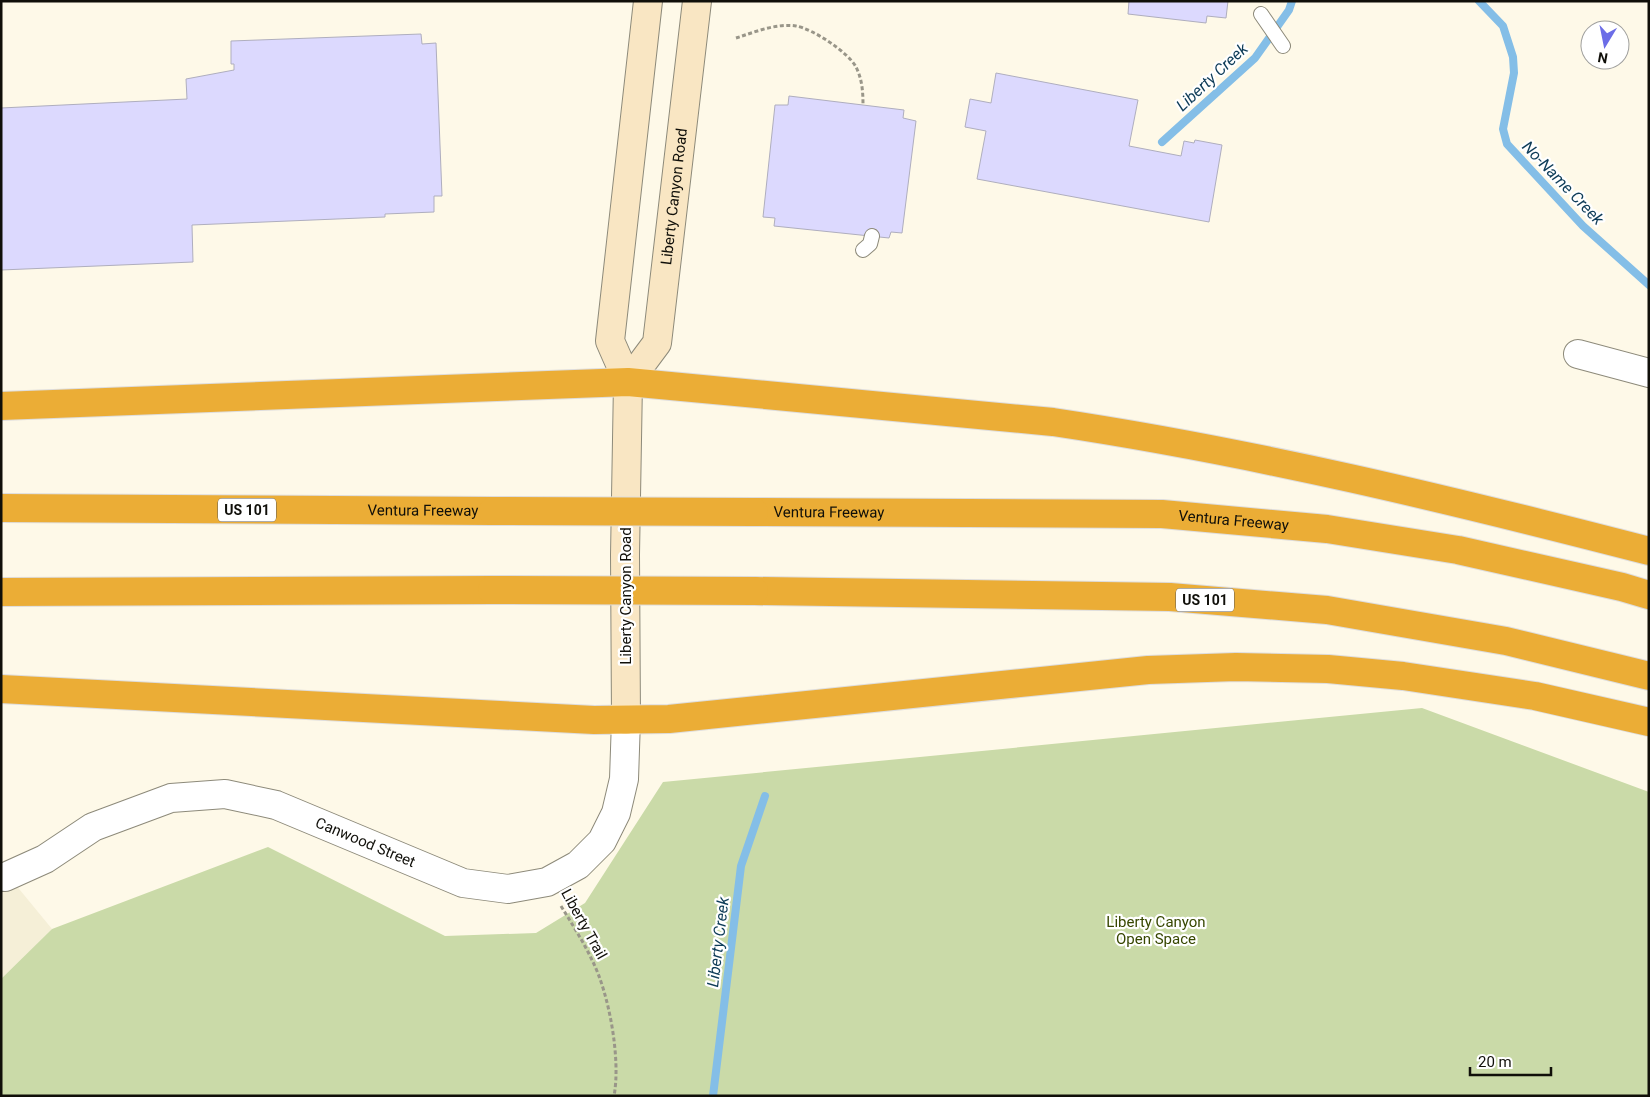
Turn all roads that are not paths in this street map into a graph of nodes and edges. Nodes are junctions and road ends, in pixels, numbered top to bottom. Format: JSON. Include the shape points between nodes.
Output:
{"nodes":[{"id":1,"x":648,"y":1,"type":"edge"},
{"id":2,"x":697,"y":1,"type":"edge"},
{"id":3,"x":1262,"y":15,"type":"dead end"},
{"id":4,"x":1283,"y":46,"type":"dead end"},
{"id":5,"x":872,"y":236,"type":"dead end"},
{"id":6,"x":863,"y":250,"type":"dead end"},
{"id":7,"x":1578,"y":354,"type":"dead end"},
{"id":8,"x":1649,"y":373,"type":"edge"},
{"id":9,"x":628,"y":382,"type":"junction"},
{"id":10,"x":1,"y":406,"type":"edge"},
{"id":11,"x":1,"y":508,"type":"edge"},
{"id":12,"x":1649,"y":551,"type":"edge"},
{"id":13,"x":1,"y":592,"type":"edge"},
{"id":14,"x":1649,"y":595,"type":"edge"},
{"id":15,"x":1649,"y":676,"type":"edge"},
{"id":16,"x":1,"y":689,"type":"edge"},
{"id":17,"x":626,"y":720,"type":"junction"},
{"id":18,"x":1649,"y":722,"type":"edge"},
{"id":19,"x":3,"y":877,"type":"edge"}],
"edges":[{"from":1,"to":9,"type":"street","name":"Liberty Canyon Road","via":[[610,341]]},
{"from":2,"to":9,"type":"street","name":"Liberty Canyon Road","via":[[657,343]]},
{"from":3,"to":4,"type":"lane"},
{"from":5,"to":6,"type":"lane","via":[[870,244]]},
{"from":7,"to":8,"type":"street"},
{"from":9,"to":10,"type":"highway"},
{"from":9,"to":12,"type":"highway","via":[[1053,422],[1116,432],[1298,466]]},
{"from":9,"to":17,"type":"street","name":"Liberty Canyon Road"},
{"from":11,"to":14,"type":"highway","name":"Ventura Freeway","number":"US 101","bridge":true,"via":[[1162,514],[1327,529],[1458,550]]},
{"from":13,"to":15,"type":"highway","number":"US 101","bridge":true,"via":[[754,591],[1170,597],[1327,610],[1506,641]]},
{"from":16,"to":17,"type":"highway"},
{"from":17,"to":18,"type":"highway","via":[[1148,670],[1236,667],[1328,669],[1448,682],[1535,696]]},
{"from":17,"to":19,"type":"street","name":"Canwood Street","via":[[624,779],[616,814],[602,841],[578,865],[547,882],[508,889],[463,883],[276,805],[226,794],[171,798],[110,820],[93,827],[45,859]]}]}
